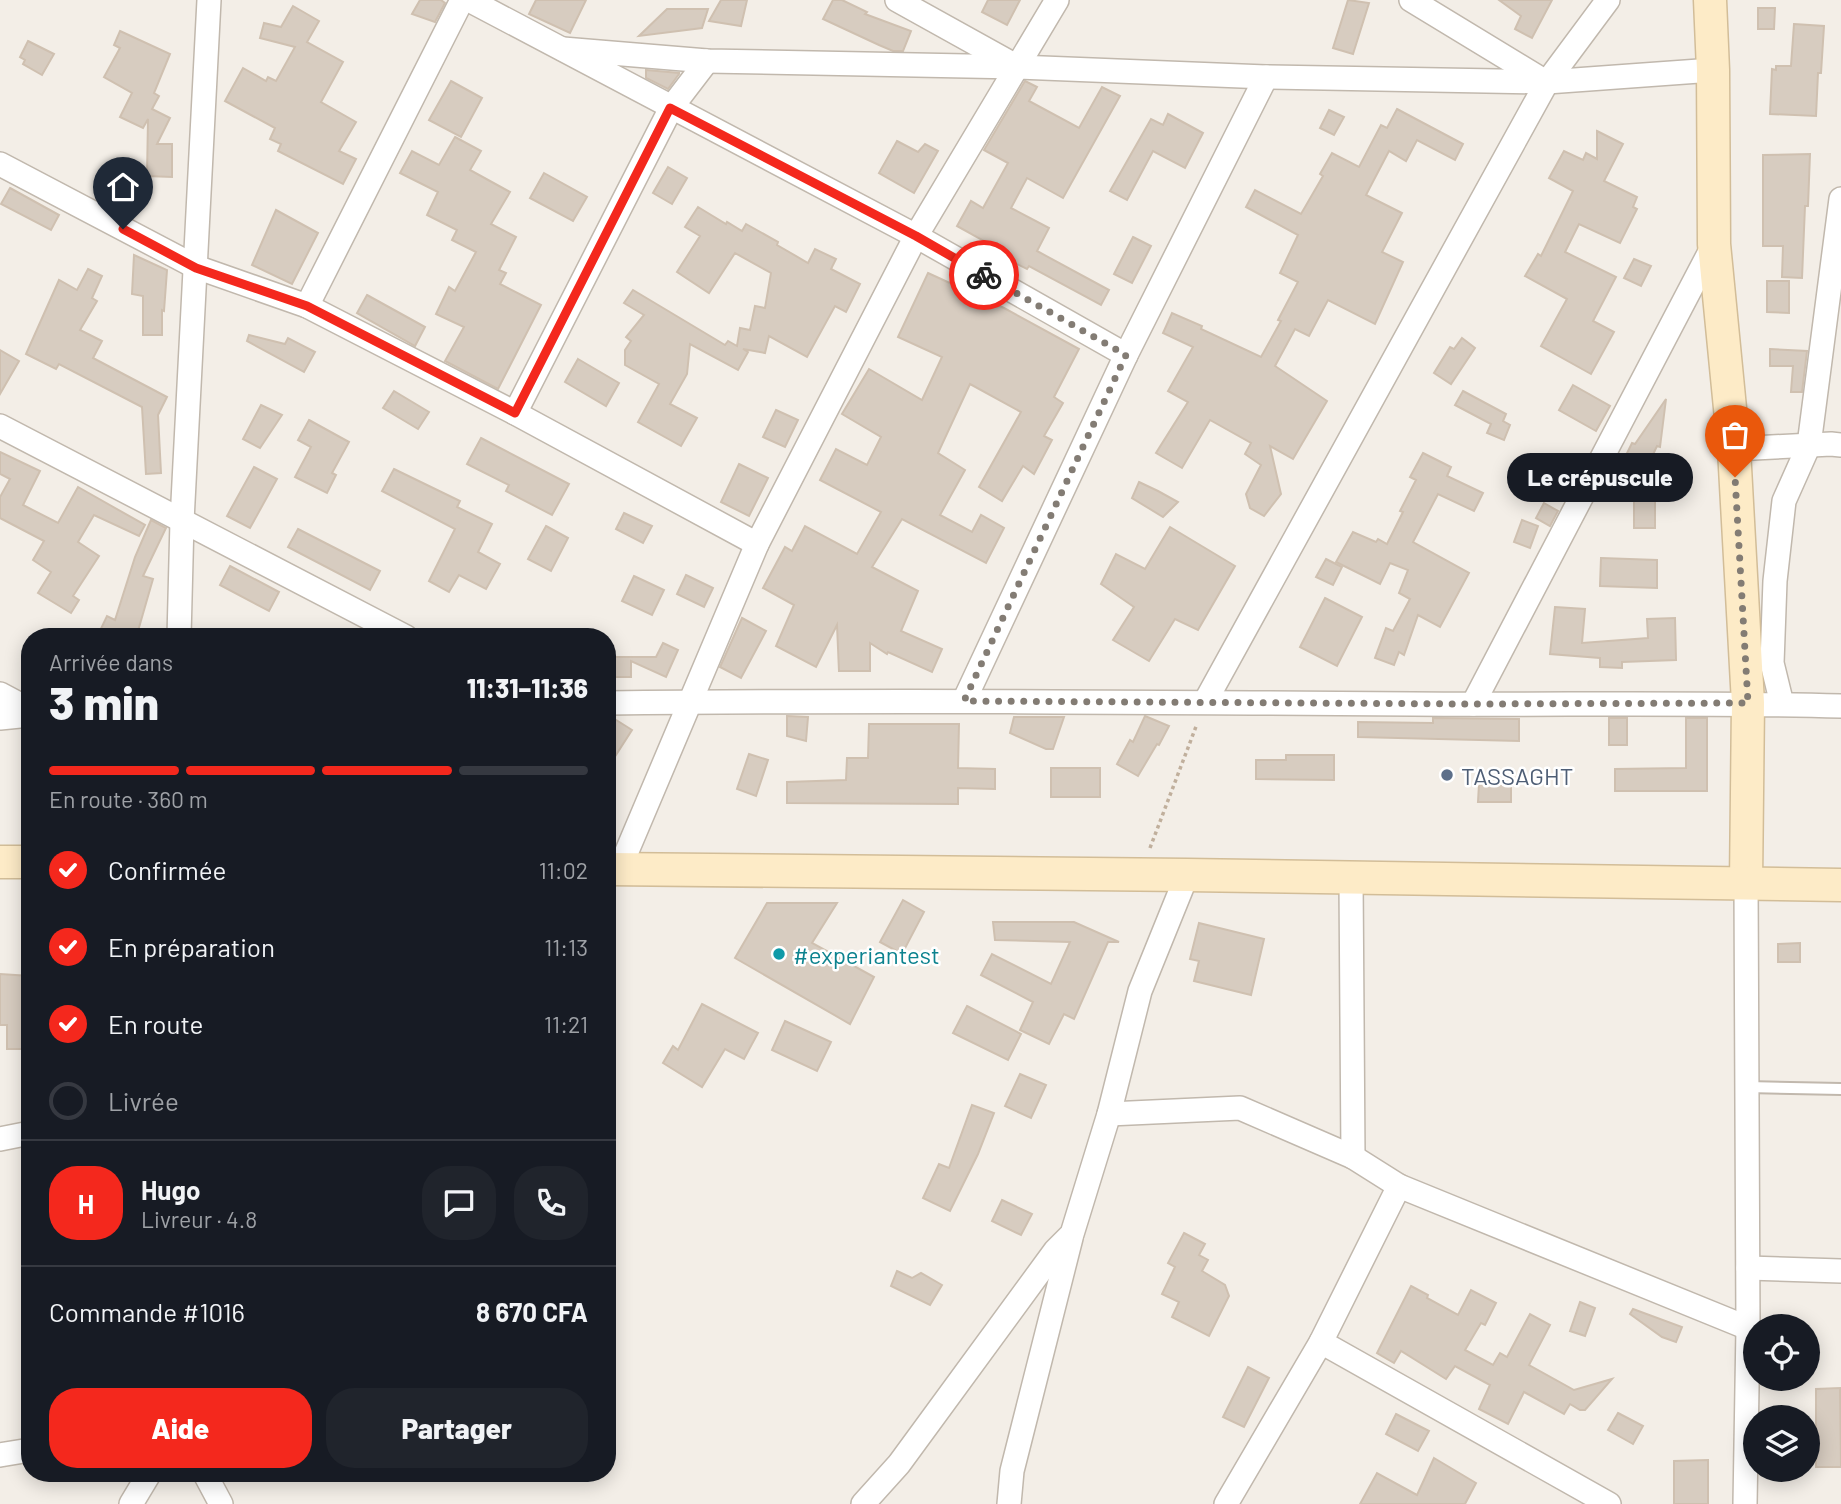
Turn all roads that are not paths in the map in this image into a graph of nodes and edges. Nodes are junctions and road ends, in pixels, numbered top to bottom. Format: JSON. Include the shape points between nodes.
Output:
{"nodes":[{"id":1,"x":208,"y":0,"type":"edge"},
{"id":2,"x":461,"y":0,"type":"edge"},
{"id":3,"x":469,"y":0,"type":"edge"},
{"id":4,"x":897,"y":0,"type":"edge"},
{"id":5,"x":1057,"y":0,"type":"edge"},
{"id":6,"x":1411,"y":0,"type":"edge"},
{"id":7,"x":1608,"y":0,"type":"edge"},
{"id":8,"x":1710,"y":0,"type":"edge"},
{"id":9,"x":563,"y":49,"type":"junction"},
{"id":10,"x":708,"y":61,"type":"junction"},
{"id":11,"x":1018,"y":67,"type":"junction"},
{"id":12,"x":1713,"y":70,"type":"junction"},
{"id":13,"x":1266,"y":77,"type":"junction"},
{"id":14,"x":1547,"y":82,"type":"junction"},
{"id":15,"x":670,"y":108,"type":"junction"},
{"id":16,"x":0,"y":164,"type":"edge"},
{"id":17,"x":1841,"y":199,"type":"edge"},
{"id":18,"x":916,"y":236,"type":"junction"},
{"id":19,"x":1714,"y":244,"type":"junction"},
{"id":20,"x":196,"y":268,"type":"junction"},
{"id":21,"x":307,"y":306,"type":"junction"},
{"id":22,"x":1126,"y":355,"type":"junction"},
{"id":23,"x":515,"y":413,"type":"junction"},
{"id":24,"x":0,"y":426,"type":"edge"},
{"id":25,"x":1809,"y":445,"type":"junction"},
{"id":26,"x":1841,"y":445,"type":"edge"},
{"id":27,"x":1734,"y":449,"type":"junction"},
{"id":28,"x":182,"y":521,"type":"junction"},
{"id":29,"x":757,"y":544,"type":"junction"},
{"id":30,"x":179,"y":628,"type":"edge"},
{"id":31,"x":389,"y":628,"type":"edge"},
{"id":32,"x":0,"y":694,"type":"edge"},
{"id":33,"x":964,"y":701,"type":"junction"},
{"id":34,"x":690,"y":702,"type":"junction"},
{"id":35,"x":1205,"y":702,"type":"junction"},
{"id":36,"x":616,"y":703,"type":"edge"},
{"id":37,"x":1748,"y":703,"type":"junction"},
{"id":38,"x":1473,"y":704,"type":"junction"},
{"id":39,"x":1782,"y":704,"type":"junction"},
{"id":40,"x":1841,"y":706,"type":"edge"},
{"id":41,"x":21,"y":707,"type":"edge"},
{"id":42,"x":21,"y":714,"type":"edge"},
{"id":43,"x":0,"y":718,"type":"edge"},
{"id":44,"x":0,"y":862,"type":"edge"},
{"id":45,"x":21,"y":862,"type":"edge"},
{"id":46,"x":616,"y":863,"type":"edge"},
{"id":47,"x":616,"y":870,"type":"edge"},
{"id":48,"x":1187,"y":875,"type":"junction"},
{"id":49,"x":1351,"y":879,"type":"junction"},
{"id":50,"x":1746,"y":883,"type":"junction"},
{"id":51,"x":1841,"y":885,"type":"edge"},
{"id":52,"x":1747,"y":1087,"type":"junction"},
{"id":53,"x":1841,"y":1089,"type":"edge"},
{"id":54,"x":1109,"y":1114,"type":"junction"},
{"id":55,"x":21,"y":1135,"type":"edge"},
{"id":56,"x":0,"y":1139,"type":"edge"},
{"id":57,"x":1353,"y":1157,"type":"junction"},
{"id":58,"x":1399,"y":1186,"type":"junction"},
{"id":59,"x":1072,"y":1234,"type":"junction"},
{"id":60,"x":1748,"y":1268,"type":"junction"},
{"id":61,"x":1841,"y":1270,"type":"edge"},
{"id":62,"x":1748,"y":1314,"type":"edge"},
{"id":63,"x":1743,"y":1326,"type":"edge"},
{"id":64,"x":1321,"y":1342,"type":"junction"},
{"id":65,"x":1747,"y":1391,"type":"edge"},
{"id":66,"x":21,"y":1452,"type":"edge"},
{"id":67,"x":0,"y":1455,"type":"edge"},
{"id":68,"x":144,"y":1482,"type":"edge"},
{"id":69,"x":209,"y":1482,"type":"edge"},
{"id":70,"x":131,"y":1504,"type":"edge"},
{"id":71,"x":221,"y":1504,"type":"edge"},
{"id":72,"x":863,"y":1504,"type":"edge"},
{"id":73,"x":1009,"y":1504,"type":"edge"},
{"id":74,"x":1226,"y":1504,"type":"edge"},
{"id":75,"x":1609,"y":1504,"type":"edge"},
{"id":76,"x":1745,"y":1504,"type":"edge"}],
"edges":[{"from":1,"to":20,"type":"street"},
{"from":2,"to":21,"type":"street"},
{"from":3,"to":9,"type":"street"},
{"from":4,"to":11,"type":"street"},
{"from":5,"to":11,"type":"street"},
{"from":6,"to":14,"type":"street"},
{"from":7,"to":14,"type":"street"},
{"from":8,"to":12,"type":"street"},
{"from":9,"to":10,"type":"street"},
{"from":9,"to":15,"type":"street"},
{"from":10,"to":11,"type":"street"},
{"from":10,"to":15,"type":"street"},
{"from":11,"to":13,"type":"street"},
{"from":11,"to":18,"type":"street"},
{"from":12,"to":14,"type":"street"},
{"from":12,"to":19,"type":"street"},
{"from":13,"to":14,"type":"street"},
{"from":13,"to":22,"type":"street"},
{"from":14,"to":35,"type":"street"},
{"from":15,"to":18,"type":"street"},
{"from":15,"to":23,"type":"street"},
{"from":16,"to":20,"type":"street"},
{"from":17,"to":25,"type":"street"},
{"from":18,"to":22,"type":"street"},
{"from":18,"to":29,"type":"street"},
{"from":19,"to":27,"type":"street"},
{"from":19,"to":38,"type":"street"},
{"from":20,"to":21,"type":"street"},
{"from":20,"to":28,"type":"street"},
{"from":21,"to":23,"type":"street"},
{"from":22,"to":33,"type":"street"},
{"from":23,"to":29,"type":"street"},
{"from":24,"to":28,"type":"street"},
{"from":25,"to":26,"type":"street"},
{"from":25,"to":27,"type":"street"},
{"from":25,"to":39,"type":"street","via":[[1784,501],[1774,581],[1772,663]]},
{"from":27,"to":37,"type":"street"},
{"from":28,"to":30,"type":"street"},
{"from":28,"to":31,"type":"street"},
{"from":29,"to":34,"type":"street"},
{"from":32,"to":41,"type":"street"},
{"from":33,"to":34,"type":"street"},
{"from":33,"to":35,"type":"street"},
{"from":34,"to":36,"type":"street"},
{"from":34,"to":46,"type":"street"},
{"from":35,"to":38,"type":"street"},
{"from":37,"to":38,"type":"street"},
{"from":37,"to":39,"type":"street"},
{"from":37,"to":50,"type":"street"},
{"from":39,"to":40,"type":"street"},
{"from":42,"to":43,"type":"street"},
{"from":44,"to":45,"type":"street"},
{"from":47,"to":48,"type":"street"},
{"from":48,"to":49,"type":"street"},
{"from":48,"to":54,"type":"street","via":[[1140,991]]},
{"from":49,"to":50,"type":"street"},
{"from":49,"to":57,"type":"street"},
{"from":50,"to":51,"type":"street"},
{"from":50,"to":52,"type":"street"},
{"from":52,"to":53,"type":"lane"},
{"from":52,"to":60,"type":"street"},
{"from":54,"to":57,"type":"street","via":[[1240,1108]]},
{"from":54,"to":59,"type":"street"},
{"from":55,"to":56,"type":"street"},
{"from":57,"to":58,"type":"street"},
{"from":58,"to":63,"type":"street"},
{"from":58,"to":64,"type":"street"},
{"from":59,"to":72,"type":"street","via":[[899,1464]]},
{"from":59,"to":73,"type":"street","via":[[1012,1471]]},
{"from":60,"to":61,"type":"street"},
{"from":60,"to":62,"type":"street"},
{"from":64,"to":74,"type":"street"},
{"from":64,"to":75,"type":"street"},
{"from":65,"to":76,"type":"street"},
{"from":66,"to":67,"type":"street"},
{"from":68,"to":70,"type":"street"},
{"from":69,"to":71,"type":"street"}]}
